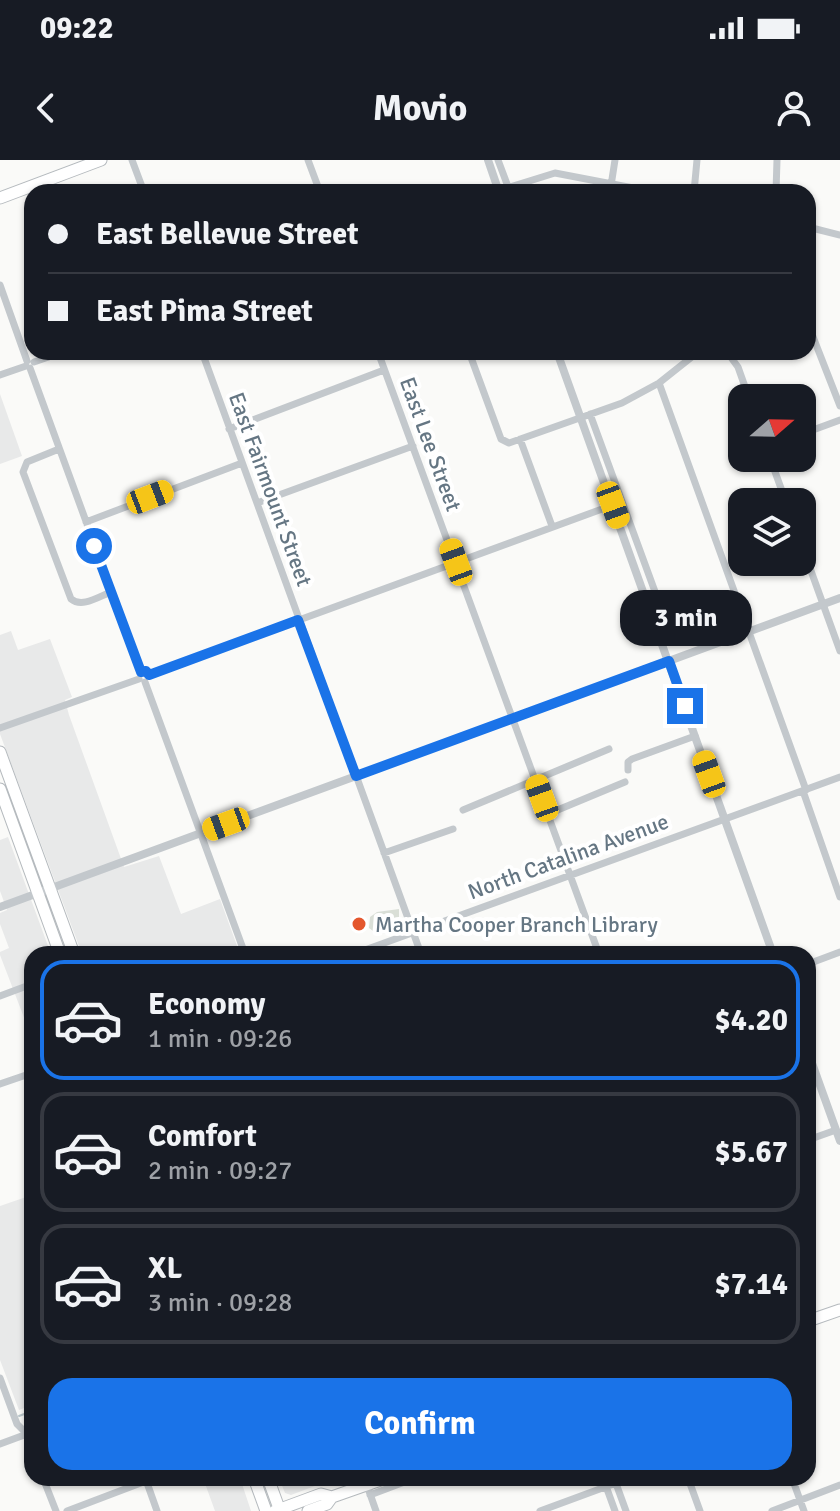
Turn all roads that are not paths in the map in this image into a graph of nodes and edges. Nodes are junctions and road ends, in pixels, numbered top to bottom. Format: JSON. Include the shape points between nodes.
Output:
{"nodes":[{"id":1,"x":101,"y":160,"type":"edge"},
{"id":2,"x":132,"y":160,"type":"edge"},
{"id":3,"x":308,"y":160,"type":"edge"},
{"id":4,"x":488,"y":160,"type":"edge"},
{"id":5,"x":498,"y":160,"type":"edge"},
{"id":6,"x":615,"y":160,"type":"edge"},
{"id":7,"x":697,"y":160,"type":"edge"},
{"id":8,"x":777,"y":160,"type":"edge"},
{"id":9,"x":51,"y":179,"type":"junction"},
{"id":10,"x":38,"y":184,"type":"edge"},
{"id":11,"x":53,"y":184,"type":"edge"},
{"id":12,"x":141,"y":184,"type":"edge"},
{"id":13,"x":317,"y":184,"type":"edge"},
{"id":14,"x":499,"y":184,"type":"edge"},
{"id":15,"x":501,"y":184,"type":"edge"},
{"id":16,"x":523,"y":184,"type":"edge"},
{"id":17,"x":597,"y":184,"type":"edge"},
{"id":18,"x":612,"y":184,"type":"edge"},
{"id":19,"x":695,"y":184,"type":"edge"},
{"id":20,"x":776,"y":184,"type":"edge"},
{"id":21,"x":24,"y":189,"type":"edge"},
{"id":22,"x":0,"y":198,"type":"edge"},
{"id":23,"x":816,"y":229,"type":"edge"},
{"id":24,"x":840,"y":235,"type":"edge"},
{"id":25,"x":0,"y":285,"type":"edge"},
{"id":26,"x":816,"y":344,"type":"edge"},
{"id":27,"x":24,"y":350,"type":"edge"},
{"id":28,"x":28,"y":360,"type":"edge"},
{"id":29,"x":40,"y":360,"type":"edge"},
{"id":30,"x":205,"y":360,"type":"edge"},
{"id":31,"x":381,"y":360,"type":"edge"},
{"id":32,"x":472,"y":360,"type":"edge"},
{"id":33,"x":561,"y":360,"type":"edge"},
{"id":34,"x":688,"y":360,"type":"edge"},
{"id":35,"x":733,"y":360,"type":"edge"},
{"id":36,"x":29,"y":364,"type":"junction"},
{"id":37,"x":384,"y":370,"type":"junction"},
{"id":38,"x":0,"y":375,"type":"edge"},
{"id":39,"x":659,"y":383,"type":"junction"},
{"id":40,"x":744,"y":384,"type":"edge"},
{"id":41,"x":840,"y":406,"type":"edge"},
{"id":42,"x":586,"y":416,"type":"junction"},
{"id":43,"x":840,"y":420,"type":"edge"},
{"id":44,"x":229,"y":429,"type":"junction"},
{"id":45,"x":816,"y":429,"type":"edge"},
{"id":46,"x":520,"y":439,"type":"junction"},
{"id":47,"x":413,"y":446,"type":"junction"},
{"id":48,"x":59,"y":449,"type":"junction"},
{"id":49,"x":242,"y":463,"type":"junction"},
{"id":50,"x":257,"y":503,"type":"junction"},
{"id":51,"x":613,"y":505,"type":"junction"},
{"id":52,"x":86,"y":522,"type":"junction"},
{"id":53,"x":552,"y":526,"type":"junction"},
{"id":54,"x":456,"y":562,"type":"junction"},
{"id":55,"x":813,"y":576,"type":"edge"},
{"id":56,"x":111,"y":592,"type":"junction"},
{"id":57,"x":840,"y":598,"type":"edge"},
{"id":58,"x":823,"y":604,"type":"junction"},
{"id":59,"x":651,"y":612,"type":"junction"},
{"id":60,"x":298,"y":620,"type":"junction"},
{"id":61,"x":750,"y":631,"type":"junction"},
{"id":62,"x":840,"y":651,"type":"edge"},
{"id":63,"x":669,"y":661,"type":"junction"},
{"id":64,"x":143,"y":677,"type":"junction"},
{"id":65,"x":513,"y":718,"type":"junction"},
{"id":66,"x":0,"y":728,"type":"edge"},
{"id":67,"x":695,"y":736,"type":"junction"},
{"id":68,"x":609,"y":749,"type":"dead end"},
{"id":69,"x":0,"y":752,"type":"edge"},
{"id":70,"x":628,"y":770,"type":"dead end"},
{"id":71,"x":356,"y":776,"type":"junction"},
{"id":72,"x":840,"y":777,"type":"edge"},
{"id":73,"x":536,"y":781,"type":"junction"},
{"id":74,"x":625,"y":782,"type":"dead end"},
{"id":75,"x":0,"y":789,"type":"edge"},
{"id":76,"x":804,"y":790,"type":"junction"},
{"id":77,"x":463,"y":810,"type":"dead end"},
{"id":78,"x":548,"y":814,"type":"junction"},
{"id":79,"x":725,"y":819,"type":"junction"},
{"id":80,"x":453,"y":829,"type":"dead end"},
{"id":81,"x":200,"y":834,"type":"junction"},
{"id":82,"x":384,"y":853,"type":"junction"},
{"id":83,"x":571,"y":875,"type":"junction"},
{"id":84,"x":44,"y":892,"type":"junction"},
{"id":85,"x":840,"y":897,"type":"edge"},
{"id":86,"x":0,"y":907,"type":"edge"},
{"id":87,"x":413,"y":932,"type":"junction"},
{"id":88,"x":58,"y":946,"type":"edge"},
{"id":89,"x":70,"y":946,"type":"edge"},
{"id":90,"x":242,"y":946,"type":"edge"},
{"id":91,"x":375,"y":946,"type":"edge"},
{"id":92,"x":418,"y":946,"type":"edge"},
{"id":93,"x":596,"y":946,"type":"edge"},
{"id":94,"x":770,"y":946,"type":"edge"},
{"id":95,"x":840,"y":952,"type":"edge"},
{"id":96,"x":816,"y":961,"type":"edge"},
{"id":97,"x":24,"y":987,"type":"edge"},
{"id":98,"x":0,"y":996,"type":"edge"},
{"id":99,"x":816,"y":1074,"type":"edge"},
{"id":100,"x":24,"y":1076,"type":"edge"},
{"id":101,"x":0,"y":1084,"type":"edge"},
{"id":102,"x":836,"y":1130,"type":"junction"},
{"id":103,"x":816,"y":1137,"type":"edge"},
{"id":104,"x":840,"y":1141,"type":"edge"},
{"id":105,"x":840,"y":1310,"type":"edge"},
{"id":106,"x":816,"y":1318,"type":"edge"},
{"id":107,"x":0,"y":1378,"type":"edge"},
{"id":108,"x":24,"y":1431,"type":"edge"},
{"id":109,"x":24,"y":1435,"type":"edge"},
{"id":110,"x":0,"y":1444,"type":"edge"},
{"id":111,"x":840,"y":1485,"type":"edge"},
{"id":112,"x":46,"y":1486,"type":"edge"},
{"id":113,"x":130,"y":1486,"type":"edge"},
{"id":114,"x":147,"y":1486,"type":"edge"},
{"id":115,"x":257,"y":1486,"type":"edge"},
{"id":116,"x":270,"y":1486,"type":"edge"},
{"id":117,"x":374,"y":1486,"type":"edge"},
{"id":118,"x":384,"y":1486,"type":"edge"},
{"id":119,"x":596,"y":1486,"type":"edge"},
{"id":120,"x":606,"y":1486,"type":"edge"},
{"id":121,"x":617,"y":1486,"type":"edge"},
{"id":122,"x":691,"y":1486,"type":"edge"},
{"id":123,"x":795,"y":1486,"type":"edge"},
{"id":124,"x":368,"y":1490,"type":"junction"},
{"id":125,"x":332,"y":1497,"type":"junction"},
{"id":126,"x":800,"y":1500,"type":"junction"},
{"id":127,"x":56,"y":1511,"type":"edge"},
{"id":128,"x":67,"y":1511,"type":"edge"},
{"id":129,"x":157,"y":1511,"type":"edge"},
{"id":130,"x":266,"y":1511,"type":"edge"},
{"id":131,"x":278,"y":1511,"type":"edge"},
{"id":132,"x":308,"y":1511,"type":"edge"},
{"id":133,"x":376,"y":1511,"type":"edge"},
{"id":134,"x":540,"y":1511,"type":"edge"},
{"id":135,"x":615,"y":1511,"type":"edge"},
{"id":136,"x":626,"y":1511,"type":"edge"},
{"id":137,"x":700,"y":1511,"type":"edge"},
{"id":138,"x":772,"y":1511,"type":"edge"},
{"id":139,"x":804,"y":1511,"type":"edge"}],
"edges":[{"from":1,"to":9,"type":"main road"},
{"from":2,"to":12,"type":"street"},
{"from":3,"to":13,"type":"street"},
{"from":4,"to":14,"type":"street"},
{"from":5,"to":15,"type":"street"},
{"from":6,"to":18,"type":"street"},
{"from":7,"to":19,"type":"street"},
{"from":8,"to":20,"type":"street"},
{"from":9,"to":10,"type":"main road"},
{"from":9,"to":11,"type":"street"},
{"from":16,"to":17,"type":"street","via":[[555,173]]},
{"from":21,"to":22,"type":"main road"},
{"from":23,"to":24,"type":"street"},
{"from":25,"to":27,"type":"street"},
{"from":26,"to":41,"type":"street"},
{"from":28,"to":36,"type":"street"},
{"from":29,"to":36,"type":"street"},
{"from":30,"to":44,"type":"street","name":"East Fairmount Street"},
{"from":31,"to":37,"type":"street","name":"East Lee Street"},
{"from":32,"to":46,"type":"street","via":[[504,442]]},
{"from":33,"to":42,"type":"street"},
{"from":34,"to":39,"type":"street"},
{"from":35,"to":40,"type":"street"},
{"from":36,"to":38,"type":"street"},
{"from":36,"to":48,"type":"street"},
{"from":37,"to":44,"type":"street"},
{"from":37,"to":47,"type":"street","name":"East Lee Street"},
{"from":39,"to":42,"type":"street"},
{"from":39,"to":61,"type":"street"},
{"from":42,"to":46,"type":"street"},
{"from":42,"to":51,"type":"street"},
{"from":42,"to":59,"type":"street","via":[[661,608]]},
{"from":43,"to":45,"type":"street"},
{"from":44,"to":49,"type":"street","name":"East Fairmount Street"},
{"from":46,"to":53,"type":"street"},
{"from":47,"to":50,"type":"street"},
{"from":47,"to":54,"type":"street","name":"East Lee Street"},
{"from":48,"to":52,"type":"street"},
{"from":48,"to":56,"type":"street","via":[[27,462],[23,472],[71,599],[84,603]]},
{"from":49,"to":50,"type":"street","name":"East Fairmount Street"},
{"from":49,"to":52,"type":"street"},
{"from":50,"to":60,"type":"street","name":"East Fairmount Street"},
{"from":51,"to":53,"type":"street"},
{"from":51,"to":59,"type":"street"},
{"from":52,"to":56,"type":"street"},
{"from":53,"to":54,"type":"street"},
{"from":54,"to":60,"type":"street"},
{"from":54,"to":65,"type":"street","name":"East Lee Street"},
{"from":55,"to":58,"type":"street"},
{"from":56,"to":64,"type":"street"},
{"from":57,"to":58,"type":"street"},
{"from":58,"to":61,"type":"street"},
{"from":58,"to":62,"type":"street"},
{"from":59,"to":63,"type":"street"},
{"from":60,"to":64,"type":"street"},
{"from":60,"to":71,"type":"street","name":"East Fairmount Street"},
{"from":61,"to":63,"type":"street"},
{"from":61,"to":76,"type":"street"},
{"from":63,"to":65,"type":"street"},
{"from":63,"to":67,"type":"street"},
{"from":64,"to":66,"type":"street"},
{"from":64,"to":81,"type":"street"},
{"from":65,"to":71,"type":"street"},
{"from":65,"to":73,"type":"street","name":"East Lee Street"},
{"from":67,"to":70,"type":"street","via":[[632,759]]},
{"from":67,"to":79,"type":"street"},
{"from":68,"to":73,"type":"street"},
{"from":69,"to":84,"type":"main road"},
{"from":71,"to":81,"type":"street"},
{"from":71,"to":82,"type":"street","name":"East Fairmount Street"},
{"from":72,"to":76,"type":"street","name":"North Catalina Avenue"},
{"from":73,"to":77,"type":"street"},
{"from":73,"to":78,"type":"street","name":"East Lee Street"},
{"from":74,"to":78,"type":"street"},
{"from":75,"to":84,"type":"main road"},
{"from":76,"to":79,"type":"street","name":"North Catalina Avenue"},
{"from":76,"to":85,"type":"street"},
{"from":78,"to":83,"type":"street","name":"East Lee Street"},
{"from":79,"to":83,"type":"street","name":"North Catalina Avenue"},
{"from":79,"to":94,"type":"street"},
{"from":80,"to":82,"type":"street"},
{"from":81,"to":84,"type":"street"},
{"from":81,"to":90,"type":"street"},
{"from":82,"to":87,"type":"street","name":"East Fairmount Street"},
{"from":83,"to":87,"type":"street","name":"North Catalina Avenue"},
{"from":83,"to":93,"type":"street","name":"East Lee Street"},
{"from":84,"to":86,"type":"street"},
{"from":84,"to":88,"type":"main road"},
{"from":84,"to":89,"type":"main road"},
{"from":87,"to":91,"type":"street","name":"North Catalina Avenue"},
{"from":87,"to":92,"type":"street","name":"East Fairmount Street"},
{"from":95,"to":96,"type":"street"},
{"from":97,"to":98,"type":"street"},
{"from":99,"to":102,"type":"street"},
{"from":100,"to":101,"type":"street"},
{"from":102,"to":103,"type":"street"},
{"from":102,"to":104,"type":"street"},
{"from":105,"to":106,"type":"main road"},
{"from":107,"to":108,"type":"street"},
{"from":109,"to":110,"type":"street"},
{"from":111,"to":126,"type":"street"},
{"from":112,"to":127,"type":"street"},
{"from":113,"to":128,"type":"street"},
{"from":114,"to":129,"type":"street"},
{"from":115,"to":130,"type":"main road"},
{"from":116,"to":131,"type":"main road"},
{"from":117,"to":124,"type":"main road"},
{"from":118,"to":124,"type":"street"},
{"from":119,"to":134,"type":"street"},
{"from":120,"to":135,"type":"street"},
{"from":121,"to":136,"type":"street"},
{"from":122,"to":137,"type":"street"},
{"from":123,"to":126,"type":"street"},
{"from":124,"to":125,"type":"main road"},
{"from":124,"to":133,"type":"street"},
{"from":125,"to":131,"type":"main road","via":[[321,1494]]},
{"from":125,"to":132,"type":"main road"},
{"from":126,"to":138,"type":"street"},
{"from":126,"to":139,"type":"street"}]}
